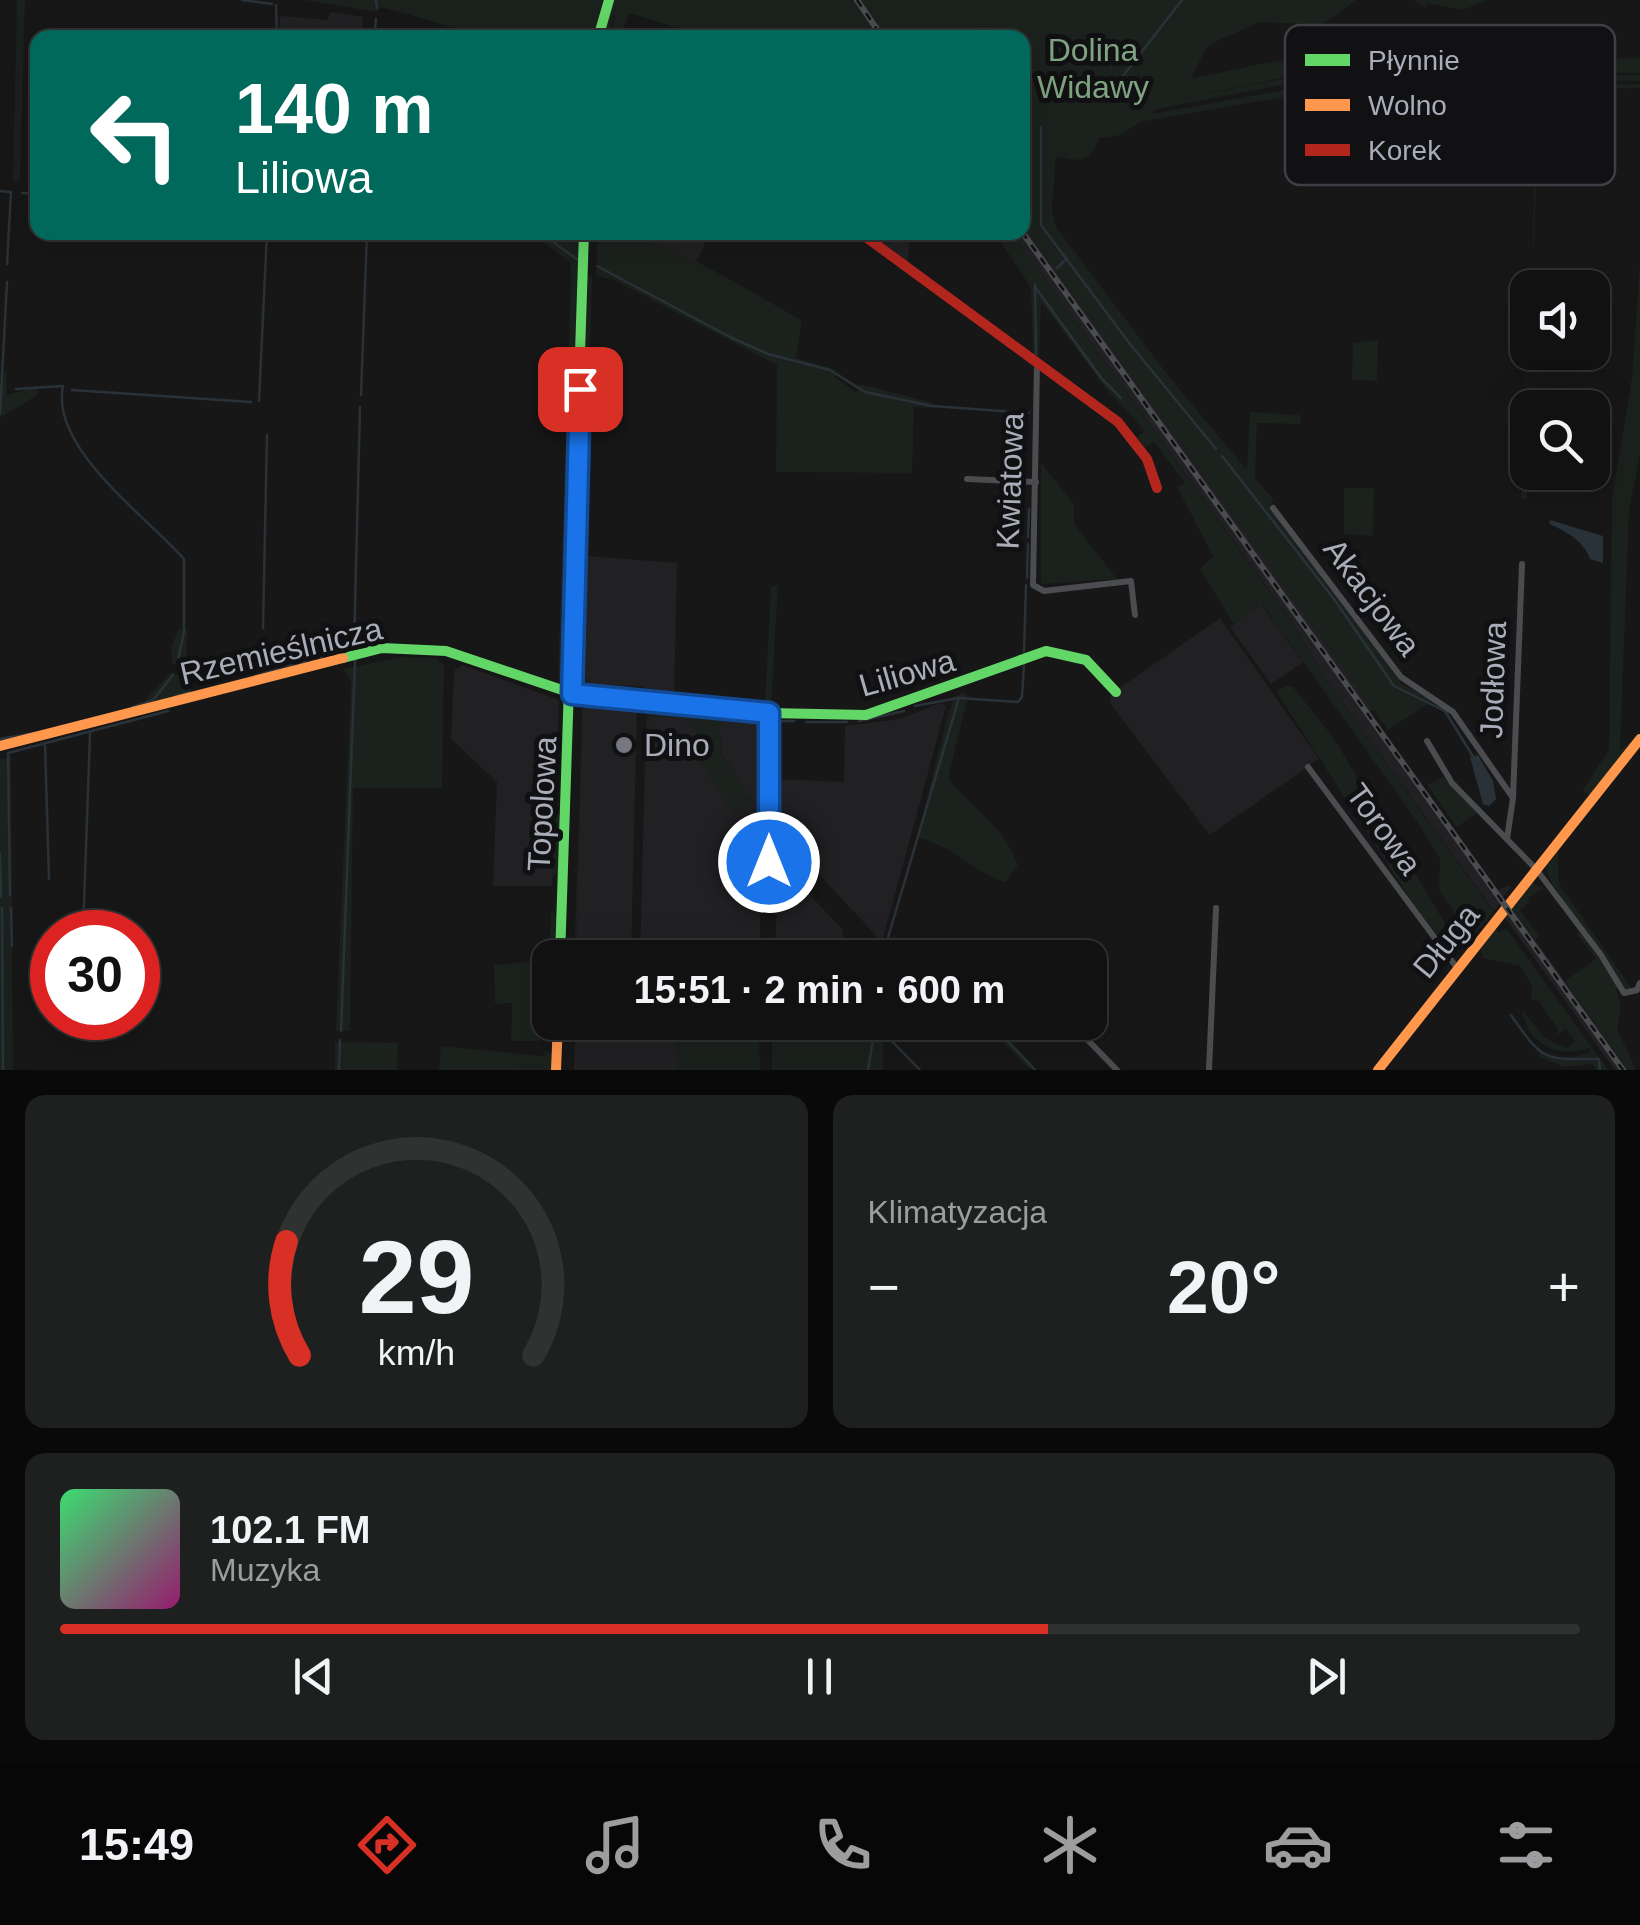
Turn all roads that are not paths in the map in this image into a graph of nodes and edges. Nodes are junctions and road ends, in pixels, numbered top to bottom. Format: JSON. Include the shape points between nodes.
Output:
{"nodes":[{"id":1,"x":608,"y":4,"type":"edge"},
{"id":2,"x":600,"y":30,"type":"edge"},
{"id":3,"x":584,"y":240,"type":"edge"},
{"id":4,"x":871,"y":240,"type":"edge"},
{"id":5,"x":1036,"y":362,"type":"junction"},
{"id":6,"x":967,"y":479,"type":"dead end"},
{"id":7,"x":1036,"y":482,"type":"junction"},
{"id":8,"x":1157,"y":488,"type":"dead end"},
{"id":9,"x":1273,"y":508,"type":"dead end"},
{"id":10,"x":1522,"y":564,"type":"dead end"},
{"id":11,"x":1135,"y":614,"type":"dead end"},
{"id":12,"x":1116,"y":692,"type":"dead end"},
{"id":13,"x":572,"y":694,"type":"junction"},
{"id":14,"x":769,"y":713,"type":"junction"},
{"id":15,"x":1640,"y":740,"type":"edge"},
{"id":16,"x":1426,"y":741,"type":"dead end"},
{"id":17,"x":0,"y":746,"type":"edge"},
{"id":18,"x":1308,"y":767,"type":"dead end"},
{"id":19,"x":1513,"y":798,"type":"junction"},
{"id":20,"x":1507,"y":839,"type":"junction"},
{"id":21,"x":1536,"y":869,"type":"junction"},
{"id":22,"x":1216,"y":908,"type":"dead end"},
{"id":23,"x":769,"y":909,"type":"dead end"},
{"id":24,"x":561,"y":940,"type":"edge"},
{"id":25,"x":1456,"y":968,"type":"junction"},
{"id":26,"x":1640,"y":983,"type":"edge"},
{"id":27,"x":557,"y":1040,"type":"edge"},
{"id":28,"x":1087,"y":1040,"type":"edge"},
{"id":29,"x":556,"y":1070,"type":"edge"},
{"id":30,"x":1116,"y":1070,"type":"edge"},
{"id":31,"x":1209,"y":1070,"type":"edge"},
{"id":32,"x":1378,"y":1070,"type":"edge"}],
"edges":[{"from":1,"to":2,"type":"street"},
{"from":3,"to":13,"type":"street","name":"Topolowa"},
{"from":4,"to":5,"type":"street","name":"Kwiatowa"},
{"from":5,"to":7,"type":"street","name":"Kwiatowa"},
{"from":5,"to":8,"type":"street","name":"Kwiatowa","via":[[1128,432]]},
{"from":6,"to":7,"type":"street"},
{"from":7,"to":11,"type":"street","name":"Kwiatowa","via":[[1035,590],[1131,582]]},
{"from":9,"to":19,"type":"street","name":"Akacjowa","via":[[1401,677],[1453,712]]},
{"from":10,"to":19,"type":"street","name":"Jodłowa"},
{"from":12,"to":14,"type":"street","name":"Liliowa","via":[[1086,660],[1046,651],[866,715]]},
{"from":13,"to":14,"type":"street","name":"Liliowa"},
{"from":13,"to":17,"type":"street","name":"Rzemieślnicza","via":[[446,652],[382,648]]},
{"from":13,"to":24,"type":"street","name":"Topolowa"},
{"from":14,"to":23,"type":"street"},
{"from":15,"to":21,"type":"street","name":"Długa"},
{"from":16,"to":20,"type":"street","via":[[1452,782]]},
{"from":18,"to":25,"type":"street","name":"Torowa"},
{"from":19,"to":20,"type":"street","name":"Jodłowa"},
{"from":20,"to":21,"type":"street"},
{"from":21,"to":25,"type":"street","name":"Długa"},
{"from":21,"to":26,"type":"street","via":[[1624,994]]},
{"from":22,"to":31,"type":"street"},
{"from":25,"to":32,"type":"street","name":"Długa"},
{"from":27,"to":29,"type":"street"},
{"from":28,"to":30,"type":"street"}]}
